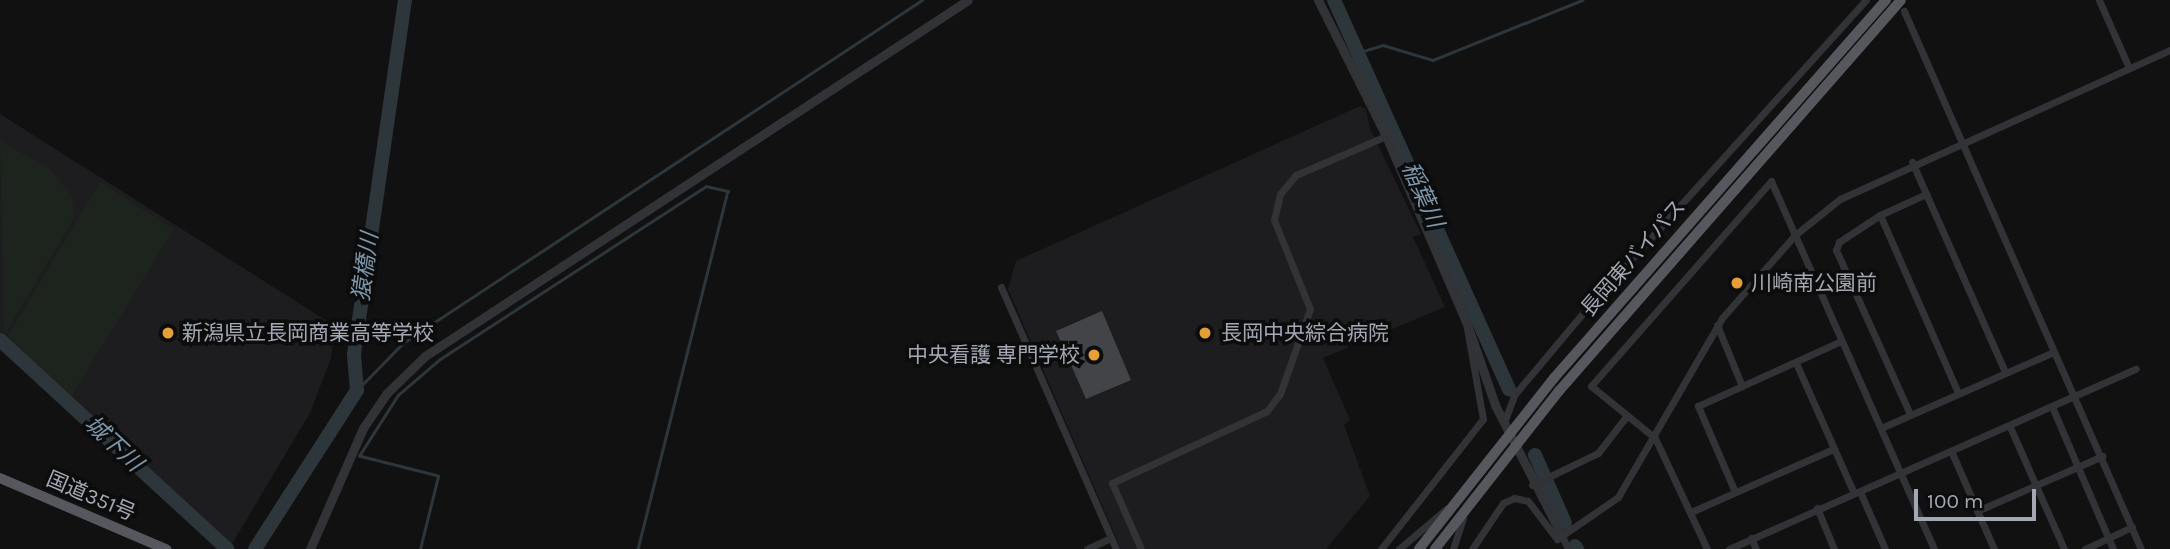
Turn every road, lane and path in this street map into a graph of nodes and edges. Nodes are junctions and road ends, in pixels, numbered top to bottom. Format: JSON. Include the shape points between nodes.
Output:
{"nodes":[{"id":1,"x":968,"y":0,"type":"edge"},
{"id":2,"x":1318,"y":0,"type":"edge"},
{"id":3,"x":1866,"y":0,"type":"edge"},
{"id":4,"x":1886,"y":0,"type":"edge"},
{"id":5,"x":2099,"y":0,"type":"edge"},
{"id":6,"x":1903,"y":4,"type":"edge"},
{"id":7,"x":2170,"y":50,"type":"edge"},
{"id":8,"x":2129,"y":68,"type":"junction"},
{"id":9,"x":1386,"y":136,"type":"junction"},
{"id":10,"x":1958,"y":142,"type":"junction"},
{"id":11,"x":1912,"y":162,"type":"junction"},
{"id":12,"x":1926,"y":194,"type":"junction"},
{"id":13,"x":1880,"y":215,"type":"junction"},
{"id":14,"x":1796,"y":235,"type":"junction"},
{"id":15,"x":1000,"y":287,"type":"dead end"},
{"id":16,"x":1468,"y":324,"type":"junction"},
{"id":17,"x":1717,"y":324,"type":"junction"},
{"id":18,"x":1842,"y":341,"type":"junction"},
{"id":19,"x":2051,"y":353,"type":"junction"},
{"id":20,"x":1796,"y":363,"type":"junction"},
{"id":21,"x":2136,"y":369,"type":"dead end"},
{"id":22,"x":2005,"y":372,"type":"junction"},
{"id":23,"x":1742,"y":387,"type":"junction"},
{"id":24,"x":1958,"y":393,"type":"junction"},
{"id":25,"x":2073,"y":399,"type":"junction"},
{"id":26,"x":2053,"y":409,"type":"junction"},
{"id":27,"x":1910,"y":414,"type":"junction"},
{"id":28,"x":1625,"y":418,"type":"junction"},
{"id":29,"x":1506,"y":427,"type":"junction"},
{"id":30,"x":2010,"y":427,"type":"junction"},
{"id":31,"x":1881,"y":428,"type":"junction"},
{"id":32,"x":1655,"y":438,"type":"junction"},
{"id":33,"x":1514,"y":445,"type":"junction"},
{"id":34,"x":1833,"y":449,"type":"junction"},
{"id":35,"x":1952,"y":453,"type":"junction"},
{"id":36,"x":2102,"y":456,"type":"junction"},
{"id":37,"x":2077,"y":466,"type":"junction"},
{"id":38,"x":1901,"y":475,"type":"junction"},
{"id":39,"x":0,"y":478,"type":"edge"},
{"id":40,"x":1536,"y":482,"type":"junction"},
{"id":41,"x":2036,"y":485,"type":"junction"},
{"id":42,"x":1735,"y":492,"type":"junction"},
{"id":43,"x":1857,"y":493,"type":"junction"},
{"id":44,"x":1454,"y":502,"type":"junction"},
{"id":45,"x":1816,"y":508,"type":"junction"},
{"id":46,"x":1465,"y":511,"type":"junction"},
{"id":47,"x":1977,"y":511,"type":"junction"},
{"id":48,"x":1691,"y":512,"type":"junction"},
{"id":49,"x":2132,"y":527,"type":"junction"},
{"id":50,"x":1562,"y":536,"type":"junction"},
{"id":51,"x":1111,"y":538,"type":"junction"},
{"id":52,"x":1751,"y":538,"type":"junction"},
{"id":53,"x":2109,"y":538,"type":"junction"},
{"id":54,"x":313,"y":548,"type":"edge"},
{"id":55,"x":166,"y":549,"type":"edge"},
{"id":56,"x":1087,"y":549,"type":"edge"},
{"id":57,"x":1116,"y":549,"type":"edge"},
{"id":58,"x":1141,"y":549,"type":"edge"},
{"id":59,"x":1381,"y":549,"type":"edge"},
{"id":60,"x":1399,"y":549,"type":"edge"},
{"id":61,"x":1419,"y":549,"type":"edge"},
{"id":62,"x":1435,"y":549,"type":"edge"},
{"id":63,"x":1453,"y":549,"type":"edge"},
{"id":64,"x":1472,"y":549,"type":"edge"},
{"id":65,"x":1568,"y":549,"type":"edge"},
{"id":66,"x":1707,"y":549,"type":"edge"},
{"id":67,"x":1729,"y":549,"type":"edge"},
{"id":68,"x":1756,"y":549,"type":"edge"},
{"id":69,"x":1834,"y":549,"type":"edge"},
{"id":70,"x":1885,"y":549,"type":"edge"},
{"id":71,"x":1934,"y":549,"type":"edge"},
{"id":72,"x":1994,"y":549,"type":"edge"},
{"id":73,"x":2064,"y":549,"type":"edge"},
{"id":74,"x":2085,"y":549,"type":"edge"},
{"id":75,"x":2113,"y":549,"type":"edge"},
{"id":76,"x":2141,"y":549,"type":"edge"}],
"edges":[{"from":1,"to":54,"type":"street","via":[[425,356],[395,384],[363,428]]},
{"from":2,"to":9,"type":"street"},
{"from":3,"to":29,"type":"street","via":[[1583,313],[1515,394]]},
{"from":4,"to":29,"type":"highway","name":"長岡東バイパス"},
{"from":5,"to":8,"type":"street"},
{"from":6,"to":10,"type":"street"},
{"from":6,"to":33,"type":"highway","name":"長岡東バイパス","via":[[1870,35]]},
{"from":7,"to":8,"type":"street"},
{"from":8,"to":10,"type":"street"},
{"from":9,"to":16,"type":"street"},
{"from":9,"to":58,"type":"street","via":[[1296,175],[1280,194],[1274,220],[1310,309],[1280,394],[1267,411],[1112,483]]},
{"from":10,"to":11,"type":"street"},
{"from":10,"to":19,"type":"street"},
{"from":11,"to":12,"type":"street"},
{"from":11,"to":14,"type":"street","via":[[1840,199]]},
{"from":12,"to":13,"type":"street"},
{"from":12,"to":22,"type":"street"},
{"from":13,"to":24,"type":"street"},
{"from":13,"to":27,"type":"street","via":[[1839,242],[1836,250]]},
{"from":14,"to":17,"type":"street"},
{"from":14,"to":18,"type":"street"},
{"from":14,"to":28,"type":"street","via":[[1771,181],[1594,377],[1591,386]]},
{"from":15,"to":51,"type":"street"},
{"from":16,"to":29,"type":"street"},
{"from":16,"to":59,"type":"street","via":[[1466,348],[1483,419]]},
{"from":17,"to":23,"type":"street"},
{"from":17,"to":32,"type":"street"},
{"from":18,"to":20,"type":"street"},
{"from":18,"to":31,"type":"street"},
{"from":19,"to":22,"type":"street"},
{"from":19,"to":25,"type":"street"},
{"from":20,"to":23,"type":"street"},
{"from":20,"to":34,"type":"street"},
{"from":21,"to":25,"type":"street"},
{"from":22,"to":24,"type":"street"},
{"from":23,"to":42,"type":"street","via":[[1698,406]]},
{"from":24,"to":27,"type":"street"},
{"from":25,"to":26,"type":"street"},
{"from":25,"to":36,"type":"street","via":[[2082,407]]},
{"from":26,"to":30,"type":"street"},
{"from":26,"to":37,"type":"street"},
{"from":27,"to":31,"type":"street"},
{"from":28,"to":32,"type":"street"},
{"from":28,"to":40,"type":"street","via":[[1598,453]]},
{"from":29,"to":33,"type":"street"},
{"from":29,"to":44,"type":"highway","name":"長岡東バイパス"},
{"from":30,"to":35,"type":"street"},
{"from":30,"to":41,"type":"street"},
{"from":31,"to":38,"type":"street"},
{"from":32,"to":48,"type":"street"},
{"from":32,"to":50,"type":"street","via":[[1618,497]]},
{"from":33,"to":40,"type":"street"},
{"from":33,"to":46,"type":"highway","name":"長岡東バイパス"},
{"from":34,"to":42,"type":"street"},
{"from":34,"to":43,"type":"street"},
{"from":35,"to":38,"type":"street"},
{"from":35,"to":47,"type":"street"},
{"from":36,"to":37,"type":"street"},
{"from":36,"to":49,"type":"street"},
{"from":37,"to":41,"type":"street"},
{"from":37,"to":53,"type":"street"},
{"from":38,"to":43,"type":"street"},
{"from":38,"to":71,"type":"street"},
{"from":39,"to":55,"type":"highway","name":"国道351号"},
{"from":40,"to":50,"type":"street"},
{"from":41,"to":47,"type":"street"},
{"from":41,"to":73,"type":"street"},
{"from":42,"to":48,"type":"street"},
{"from":43,"to":45,"type":"street"},
{"from":43,"to":70,"type":"street"},
{"from":44,"to":60,"type":"street"},
{"from":44,"to":61,"type":"highway","name":"長岡東バイパス"},
{"from":45,"to":52,"type":"street"},
{"from":45,"to":69,"type":"street"},
{"from":46,"to":62,"type":"highway","name":"長岡東バイパス"},
{"from":46,"to":63,"type":"street"},
{"from":47,"to":72,"type":"street"},
{"from":48,"to":66,"type":"street"},
{"from":49,"to":53,"type":"street"},
{"from":49,"to":76,"type":"street"},
{"from":50,"to":64,"type":"street","via":[[1557,539],[1549,532],[1528,501],[1514,498],[1503,503]]},
{"from":50,"to":65,"type":"street"},
{"from":51,"to":56,"type":"street"},
{"from":51,"to":57,"type":"street"},
{"from":52,"to":67,"type":"street"},
{"from":52,"to":68,"type":"street"},
{"from":53,"to":74,"type":"street"},
{"from":53,"to":75,"type":"street"}]}
